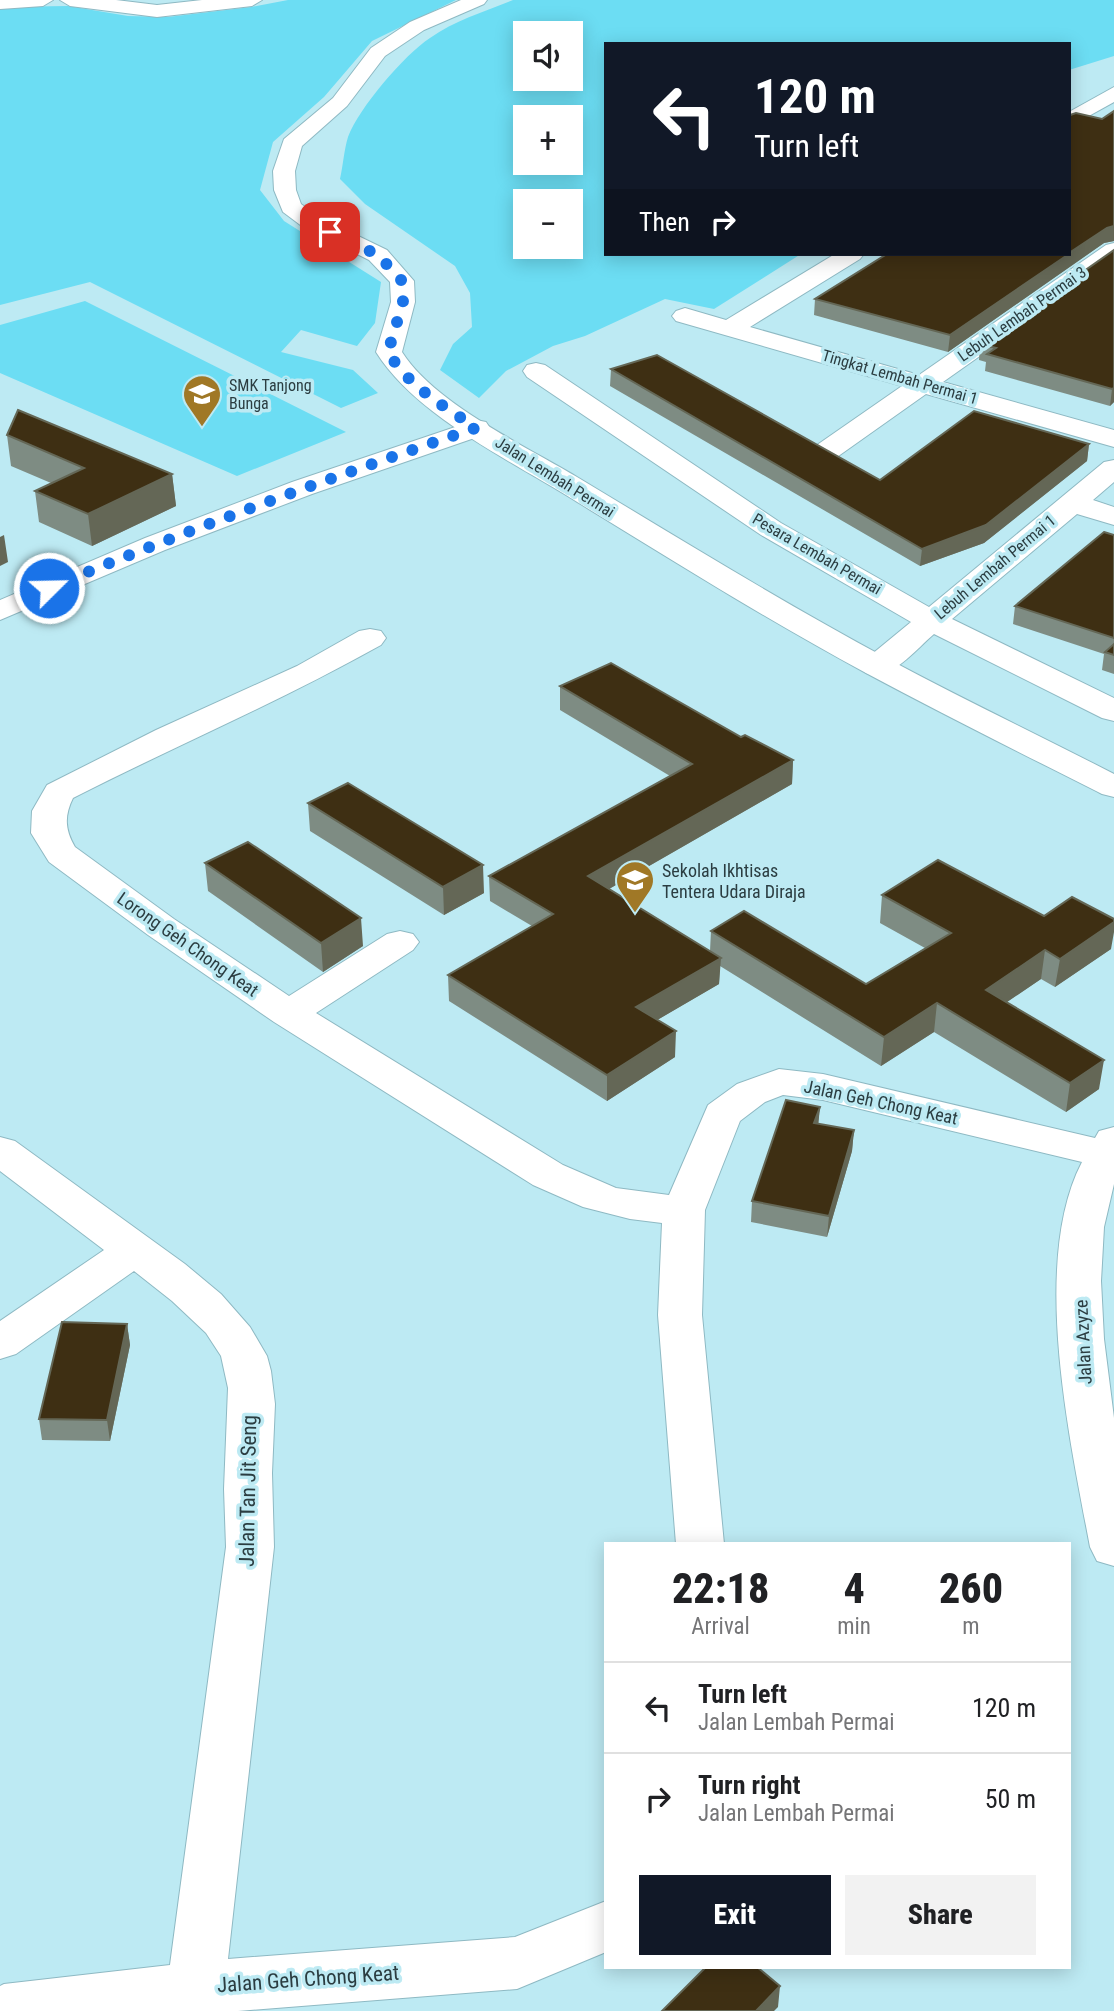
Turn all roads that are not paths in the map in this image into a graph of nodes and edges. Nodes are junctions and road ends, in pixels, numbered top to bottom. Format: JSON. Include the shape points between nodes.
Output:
{"nodes":[{"id":1,"x":43,"y":0,"type":"edge"},
{"id":2,"x":70,"y":0,"type":"edge"},
{"id":3,"x":252,"y":0,"type":"edge"},
{"id":4,"x":477,"y":0,"type":"edge"},
{"id":5,"x":0,"y":3,"type":"edge"},
{"id":6,"x":1114,"y":93,"type":"edge"},
{"id":7,"x":1071,"y":120,"type":"edge"},
{"id":8,"x":1114,"y":250,"type":"edge"},
{"id":9,"x":849,"y":256,"type":"edge"},
{"id":10,"x":685,"y":316,"type":"dead end"},
{"id":11,"x":730,"y":328,"type":"junction"},
{"id":12,"x":536,"y":371,"type":"dead end"},
{"id":13,"x":923,"y":384,"type":"junction"},
{"id":14,"x":476,"y":428,"type":"junction"},
{"id":15,"x":1114,"y":439,"type":"edge"},
{"id":16,"x":827,"y":451,"type":"edge"},
{"id":17,"x":1114,"y":468,"type":"edge"},
{"id":18,"x":1072,"y":503,"type":"junction"},
{"id":19,"x":1114,"y":516,"type":"edge"},
{"id":20,"x":0,"y":611,"type":"edge"},
{"id":21,"x":931,"y":621,"type":"junction"},
{"id":22,"x":370,"y":638,"type":"dead end"},
{"id":23,"x":877,"y":666,"type":"junction"},
{"id":24,"x":1114,"y":711,"type":"edge"},
{"id":25,"x":1114,"y":788,"type":"edge"},
{"id":26,"x":400,"y":942,"type":"dead end"},
{"id":27,"x":288,"y":1014,"type":"junction"},
{"id":28,"x":1109,"y":1147,"type":"edge"},
{"id":29,"x":0,"y":1151,"type":"edge"},
{"id":30,"x":684,"y":1210,"type":"junction"},
{"id":31,"x":134,"y":1250,"type":"junction"},
{"id":32,"x":0,"y":1343,"type":"edge"},
{"id":33,"x":700,"y":1542,"type":"edge"},
{"id":34,"x":1114,"y":1547,"type":"edge"},
{"id":35,"x":604,"y":1927,"type":"edge"},
{"id":36,"x":196,"y":1988,"type":"junction"},
{"id":37,"x":5,"y":2011,"type":"edge"}],
"edges":[{"from":1,"to":5,"type":"street"},
{"from":2,"to":3,"type":"street","via":[[158,12]]},
{"from":4,"to":14,"type":"street","name":"Jalan Lembah Permai","via":[[416,26],[378,52],[340,102],[292,144],[284,171],[291,207],[378,255],[402,281],[403,302],[388,352],[398,369]]},
{"from":6,"to":7,"type":"street"},
{"from":8,"to":13,"type":"street","name":"Lebuh Lembah Permai 3"},
{"from":9,"to":11,"type":"street"},
{"from":10,"to":11,"type":"street","name":"Tingkat Lembah Permai 1"},
{"from":11,"to":13,"type":"street","name":"Tingkat Lembah Permai 1"},
{"from":12,"to":21,"type":"street","name":"Pesara Lembah Permai","via":[[771,529]]},
{"from":13,"to":15,"type":"street","name":"Tingkat Lembah Permai 1"},
{"from":13,"to":16,"type":"street","name":"Lebuh Lembah Permai 3"},
{"from":14,"to":20,"type":"street","via":[[167,539]]},
{"from":14,"to":23,"type":"street","name":"Jalan Lembah Permai"},
{"from":17,"to":18,"type":"street","name":"Lebuh Lembah Permai 1"},
{"from":18,"to":19,"type":"street"},
{"from":18,"to":21,"type":"street","name":"Lebuh Lembah Permai 1"},
{"from":21,"to":23,"type":"street","name":"Lebuh Lembah Permai 1"},
{"from":21,"to":24,"type":"street","name":"Pesara Lembah Permai"},
{"from":22,"to":27,"type":"street","name":"Lorong Geh Chong Keat","via":[[308,673],[97,771],[59,792],[49,811],[50,833],[62,854]]},
{"from":23,"to":25,"type":"street","name":"Jalan Lembah Permai"},
{"from":26,"to":27,"type":"street"},
{"from":27,"to":30,"type":"street","name":"Lorong Geh Chong Keat","via":[[580,1192],[646,1209]]},
{"from":28,"to":30,"type":"street","name":"Jalan Geh Chong Keat","via":[[823,1087],[779,1082],[751,1093],[722,1114]]},
{"from":28,"to":34,"type":"street","name":"Jalan Azyze","via":[[1085,1208],[1080,1276],[1084,1384]]},
{"from":29,"to":31,"type":"street","name":"Jalan Tan Jit Seng"},
{"from":30,"to":33,"type":"street","name":"Jalan Geh Chong Keat","via":[[680,1315]]},
{"from":31,"to":32,"type":"street"},
{"from":31,"to":36,"type":"street","name":"Jalan Tan Jit Seng","via":[[230,1332],[244,1356],[251,1382],[250,1547]]},
{"from":35,"to":36,"type":"street","name":"Jalan Geh Chong Keat","via":[[517,1963]]},
{"from":36,"to":37,"type":"street","name":"Jalan Geh Chong Keat"}]}
